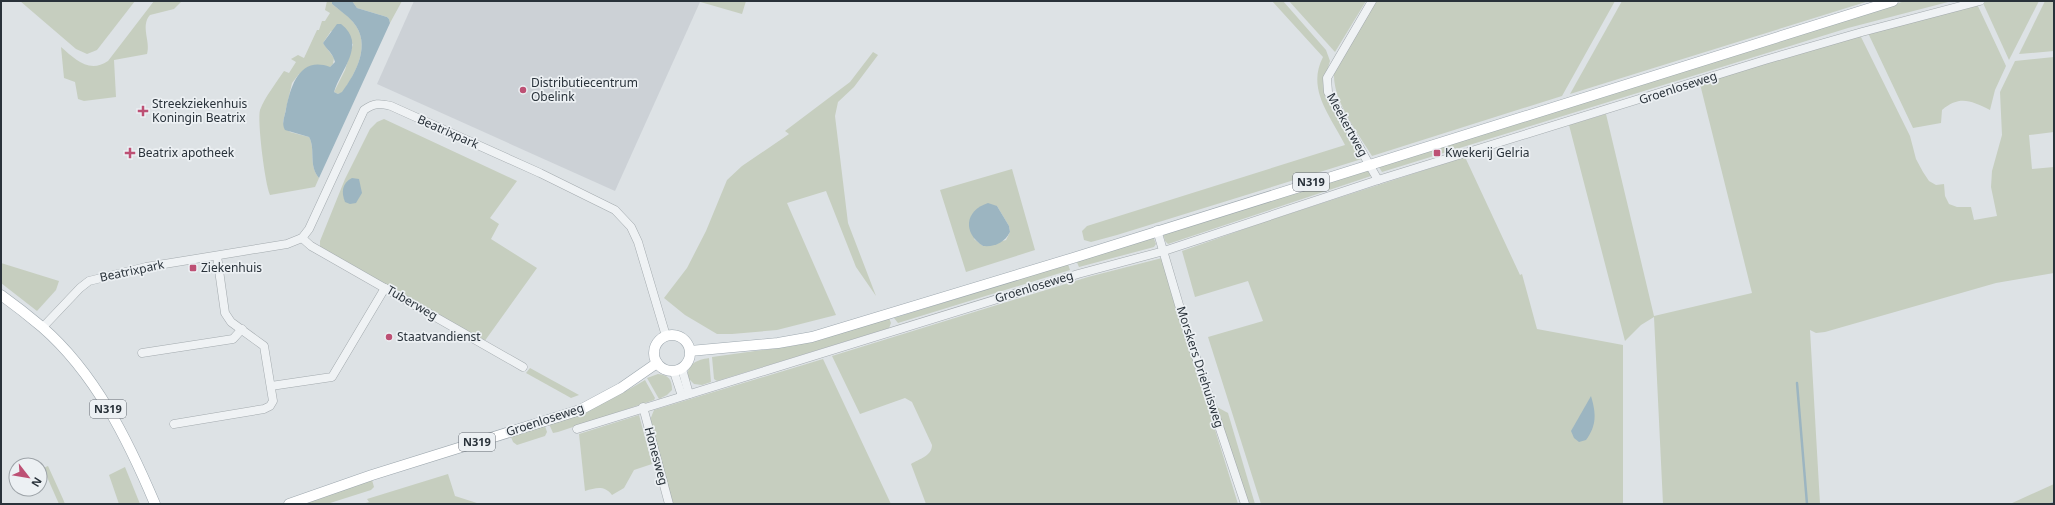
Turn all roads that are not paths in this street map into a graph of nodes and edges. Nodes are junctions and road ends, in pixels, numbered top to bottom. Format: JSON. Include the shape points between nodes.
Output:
{"nodes":[{"id":1,"x":1372,"y":1,"type":"edge"},
{"id":2,"x":1893,"y":1,"type":"edge"},
{"id":3,"x":1980,"y":1,"type":"edge"},
{"id":4,"x":1369,"y":164,"type":"junction"},
{"id":5,"x":1378,"y":180,"type":"junction"},
{"id":6,"x":1157,"y":230,"type":"junction"},
{"id":7,"x":302,"y":238,"type":"junction"},
{"id":8,"x":1164,"y":251,"type":"junction"},
{"id":9,"x":216,"y":256,"type":"junction"},
{"id":10,"x":385,"y":288,"type":"junction"},
{"id":11,"x":1,"y":295,"type":"edge"},
{"id":12,"x":43,"y":327,"type":"junction"},
{"id":13,"x":242,"y":330,"type":"junction"},
{"id":14,"x":666,"y":336,"type":"junction"},
{"id":15,"x":690,"y":351,"type":"junction"},
{"id":16,"x":142,"y":353,"type":"dead end"},
{"id":17,"x":657,"y":363,"type":"junction"},
{"id":18,"x":523,"y":367,"type":"dead end"},
{"id":19,"x":678,"y":370,"type":"junction"},
{"id":20,"x":271,"y":386,"type":"junction"},
{"id":21,"x":685,"y":395,"type":"junction"},
{"id":22,"x":644,"y":407,"type":"junction"},
{"id":23,"x":174,"y":424,"type":"dead end"},
{"id":24,"x":577,"y":428,"type":"dead end"},
{"id":25,"x":155,"y":504,"type":"edge"},
{"id":26,"x":289,"y":504,"type":"edge"},
{"id":27,"x":669,"y":504,"type":"edge"},
{"id":28,"x":1245,"y":504,"type":"edge"}],
"edges":[{"from":1,"to":4,"type":"street","name":"Meekertweg","via":[[1327,78],[1328,92]]},
{"from":2,"to":4,"type":"main road","name":"Groenloseweg","number":"N319"},
{"from":3,"to":5,"type":"street","name":"Groenloseweg","via":[[1765,60]]},
{"from":4,"to":5,"type":"street"},
{"from":4,"to":6,"type":"main road","name":"Groenloseweg","number":"N319"},
{"from":5,"to":8,"type":"street","name":"Groenloseweg"},
{"from":6,"to":8,"type":"street","name":"Morskers Driehuisweg"},
{"from":6,"to":15,"type":"main road","name":"Groenloseweg","number":"N319","via":[[812,337],[778,343]]},
{"from":7,"to":9,"type":"street","name":"Beatrixpark","via":[[287,244]]},
{"from":7,"to":10,"type":"street","name":"Tuberweg","via":[[311,246]]},
{"from":7,"to":14,"type":"street","name":"Beatrixpark","via":[[310,229],[364,110],[373,104],[391,106],[615,210],[631,226],[638,242]]},
{"from":8,"to":21,"type":"street","name":"Groenloseweg","via":[[1078,274]]},
{"from":8,"to":28,"type":"street","name":"Morskers Driehuisweg","via":[[1182,315]]},
{"from":9,"to":12,"type":"street","name":"Beatrixpark","via":[[146,267],[88,281]]},
{"from":9,"to":13,"type":"street","via":[[225,313]]},
{"from":10,"to":18,"type":"street","name":"Tuberweg"},
{"from":10,"to":20,"type":"street","via":[[332,377]]},
{"from":11,"to":12,"type":"main road","number":"N319"},
{"from":12,"to":25,"type":"main road","number":"N319","via":[[79,366],[103,400],[143,474]]},
{"from":13,"to":16,"type":"street","via":[[232,339]]},
{"from":13,"to":20,"type":"street","via":[[264,346]]},
{"from":14,"to":15,"type":"main road","via":[[676,335],[684,339]]},
{"from":14,"to":17,"type":"main road","via":[[656,345],[654,354]]},
{"from":15,"to":19,"type":"main road","via":[[689,361]]},
{"from":17,"to":19,"type":"main road","via":[[662,369]]},
{"from":17,"to":26,"type":"main road","name":"Groenloseweg","number":"N319","via":[[621,388],[580,410],[372,475]]},
{"from":19,"to":21,"type":"street"},
{"from":20,"to":23,"type":"street","via":[[273,401],[264,409]]},
{"from":21,"to":22,"type":"street","name":"Groenloseweg"},
{"from":22,"to":24,"type":"street","name":"Groenloseweg"},
{"from":22,"to":27,"type":"street","name":"Honesweg"}]}
